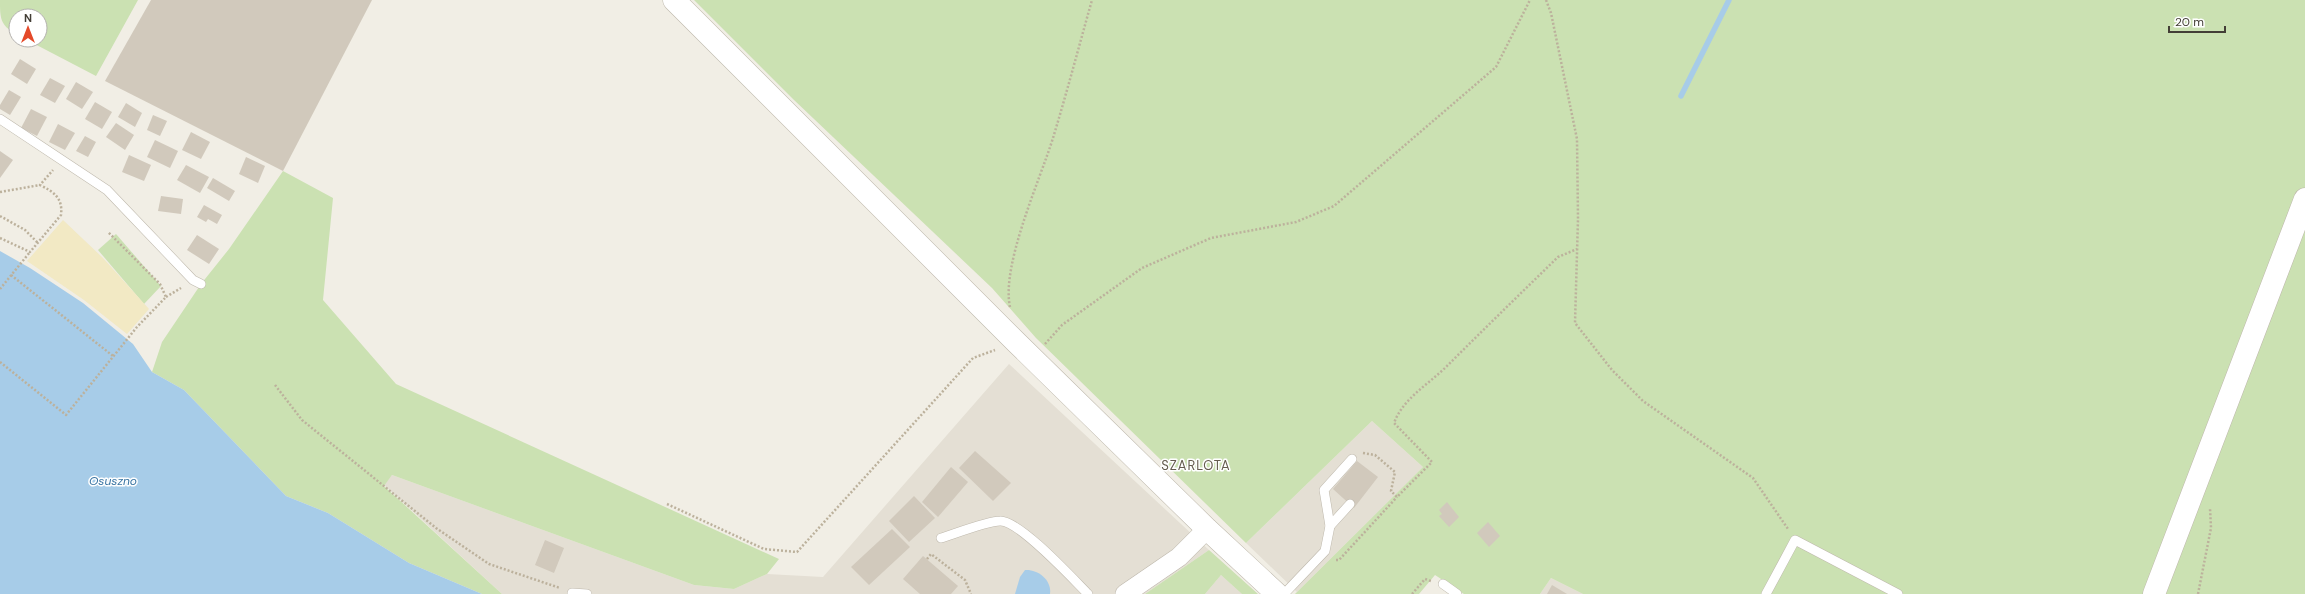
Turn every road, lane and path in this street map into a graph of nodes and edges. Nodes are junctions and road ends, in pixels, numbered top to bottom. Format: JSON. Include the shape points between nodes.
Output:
{"nodes":[{"id":1,"x":674,"y":0,"type":"edge"},
{"id":2,"x":1092,"y":0,"type":"edge"},
{"id":3,"x":1530,"y":0,"type":"edge"},
{"id":4,"x":1546,"y":0,"type":"edge"},
{"id":5,"x":0,"y":119,"type":"edge"},
{"id":6,"x":62,"y":160,"type":"junction"},
{"id":7,"x":40,"y":185,"type":"junction"},
{"id":8,"x":0,"y":192,"type":"edge"},
{"id":9,"x":2305,"y":198,"type":"edge"},
{"id":10,"x":0,"y":216,"type":"edge"},
{"id":11,"x":108,"y":232,"type":"dead end"},
{"id":12,"x":0,"y":238,"type":"edge"},
{"id":13,"x":38,"y":243,"type":"junction"},
{"id":14,"x":1577,"y":249,"type":"junction"},
{"id":15,"x":30,"y":252,"type":"junction"},
{"id":16,"x":11,"y":275,"type":"junction"},
{"id":17,"x":201,"y":284,"type":"dead end"},
{"id":18,"x":186,"y":285,"type":"dead end"},
{"id":19,"x":0,"y":289,"type":"edge"},
{"id":20,"x":166,"y":297,"type":"junction"},
{"id":21,"x":1011,"y":312,"type":"dead end"},
{"id":22,"x":1025,"y":350,"type":"junction"},
{"id":23,"x":113,"y":356,"type":"junction"},
{"id":24,"x":0,"y":362,"type":"edge"},
{"id":25,"x":275,"y":386,"type":"dead end"},
{"id":26,"x":1352,"y":459,"type":"joint"},
{"id":27,"x":1397,"y":497,"type":"junction"},
{"id":28,"x":667,"y":504,"type":"dead end"},
{"id":29,"x":1350,"y":504,"type":"dead end"},
{"id":30,"x":2210,"y":505,"type":"dead end"},
{"id":31,"x":1330,"y":526,"type":"junction"},
{"id":32,"x":1207,"y":529,"type":"junction"},
{"id":33,"x":941,"y":538,"type":"dead end"},
{"id":34,"x":1795,"y":540,"type":"junction"},
{"id":35,"x":927,"y":559,"type":"dead end"},
{"id":36,"x":1316,"y":562,"type":"junction"},
{"id":37,"x":1443,"y":584,"type":"joint"},
{"id":38,"x":572,"y":592,"type":"joint"},
{"id":39,"x":587,"y":594,"type":"edge"},
{"id":40,"x":971,"y":594,"type":"edge"},
{"id":41,"x":1088,"y":594,"type":"edge"},
{"id":42,"x":1125,"y":594,"type":"edge"},
{"id":43,"x":1277,"y":594,"type":"edge"},
{"id":44,"x":1284,"y":594,"type":"edge"},
{"id":45,"x":1412,"y":594,"type":"edge"},
{"id":46,"x":1457,"y":594,"type":"edge"},
{"id":47,"x":1766,"y":594,"type":"edge"},
{"id":48,"x":1898,"y":594,"type":"edge"},
{"id":49,"x":2154,"y":594,"type":"edge"},
{"id":50,"x":2198,"y":594,"type":"edge"}],
"edges":[{"from":1,"to":22,"type":"street"},
{"from":2,"to":21,"type":"path","via":[[1053,138],[1016,249],[1008,296]]},
{"from":3,"to":22,"type":"path","via":[[1496,67],[1334,206],[1296,222],[1211,238],[1142,268]]},
{"from":4,"to":14,"type":"path","via":[[1551,13],[1577,139]]},
{"from":5,"to":6,"type":"lane"},
{"from":6,"to":7,"type":"path"},
{"from":6,"to":17,"type":"lane","via":[[107,190],[193,280]]},
{"from":7,"to":8,"type":"path"},
{"from":7,"to":13,"type":"path","via":[[52,192],[62,206],[61,215]]},
{"from":9,"to":49,"type":"street"},
{"from":10,"to":13,"type":"path","via":[[25,230]]},
{"from":11,"to":20,"type":"path","via":[[160,284]]},
{"from":12,"to":15,"type":"path"},
{"from":13,"to":15,"type":"path"},
{"from":14,"to":27,"type":"path","via":[[1558,257],[1398,412],[1394,423],[1432,462]]},
{"from":14,"to":34,"type":"path","via":[[1575,323],[1612,370],[1643,401],[1753,478]]},
{"from":15,"to":16,"type":"path"},
{"from":16,"to":19,"type":"path"},
{"from":16,"to":23,"type":"path"},
{"from":18,"to":20,"type":"path"},
{"from":20,"to":23,"type":"path"},
{"from":22,"to":28,"type":"path","via":[[973,358],[797,552],[764,549]]},
{"from":22,"to":32,"type":"street"},
{"from":23,"to":24,"type":"path","via":[[66,415]]},
{"from":25,"to":38,"type":"path","via":[[302,420],[436,528],[489,564]]},
{"from":26,"to":27,"type":"path","via":[[1362,452],[1375,455],[1395,472],[1391,491]]},
{"from":26,"to":31,"type":"lane","via":[[1324,490]]},
{"from":27,"to":36,"type":"path","via":[[1339,560]]},
{"from":29,"to":31,"type":"lane"},
{"from":30,"to":50,"type":"path","via":[[2211,528]]},
{"from":31,"to":36,"type":"lane","via":[[1325,551]]},
{"from":32,"to":42,"type":"street","via":[[1179,557]]},
{"from":32,"to":43,"type":"street"},
{"from":33,"to":41,"type":"lane","via":[[1000,520],[1011,524],[1035,542]]},
{"from":34,"to":47,"type":"lane"},
{"from":34,"to":48,"type":"lane"},
{"from":35,"to":40,"type":"path","via":[[931,554],[964,580]]},
{"from":36,"to":44,"type":"lane"},
{"from":37,"to":45,"type":"path","via":[[1425,579]]},
{"from":37,"to":46,"type":"lane"},
{"from":38,"to":39,"type":"lane"}]}
